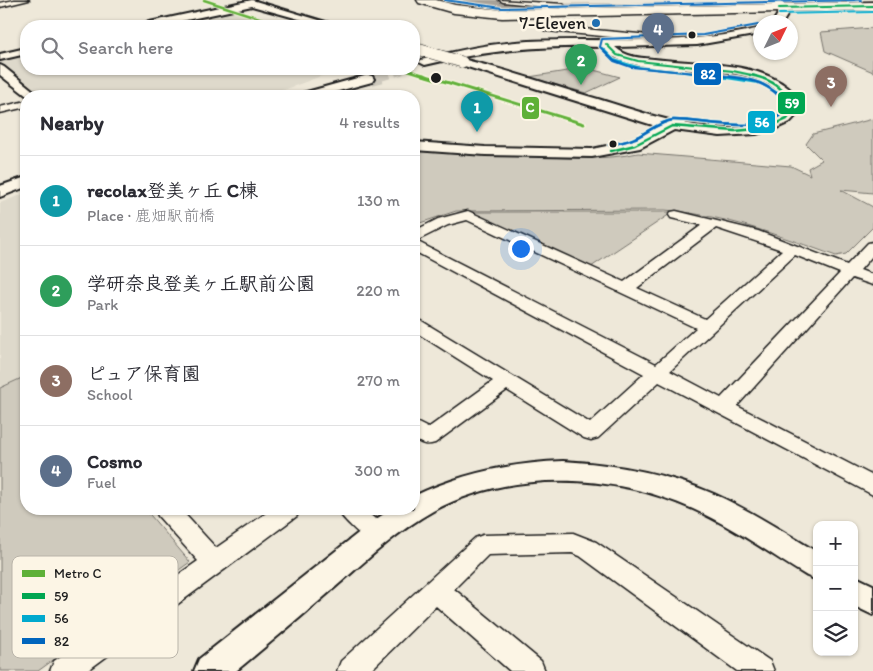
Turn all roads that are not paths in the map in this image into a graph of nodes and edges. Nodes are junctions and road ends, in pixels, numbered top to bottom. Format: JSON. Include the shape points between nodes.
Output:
{"nodes":[{"id":1,"x":25,"y":0,"type":"edge"},
{"id":2,"x":241,"y":0,"type":"edge"},
{"id":3,"x":423,"y":0,"type":"edge"},
{"id":4,"x":503,"y":0,"type":"edge"},
{"id":5,"x":252,"y":3,"type":"junction"},
{"id":6,"x":777,"y":3,"type":"edge"},
{"id":7,"x":0,"y":4,"type":"edge"},
{"id":8,"x":873,"y":6,"type":"edge"},
{"id":9,"x":566,"y":10,"type":"junction"},
{"id":10,"x":538,"y":13,"type":"junction"},
{"id":11,"x":782,"y":15,"type":"edge"},
{"id":12,"x":173,"y":20,"type":"edge"},
{"id":13,"x":313,"y":20,"type":"edge"},
{"id":14,"x":753,"y":32,"type":"edge"},
{"id":15,"x":606,"y":44,"type":"junction"},
{"id":16,"x":664,"y":44,"type":"junction"},
{"id":17,"x":420,"y":50,"type":"edge"},
{"id":18,"x":20,"y":52,"type":"edge"},
{"id":19,"x":0,"y":57,"type":"edge"},
{"id":20,"x":425,"y":62,"type":"dead end"},
{"id":21,"x":0,"y":69,"type":"edge"},
{"id":22,"x":368,"y":79,"type":"tunnel mouth"},
{"id":23,"x":26,"y":90,"type":"edge"},
{"id":24,"x":329,"y":90,"type":"edge"},
{"id":25,"x":20,"y":105,"type":"edge"},
{"id":26,"x":0,"y":110,"type":"edge"},
{"id":27,"x":672,"y":126,"type":"junction"},
{"id":28,"x":420,"y":146,"type":"edge"},
{"id":29,"x":20,"y":184,"type":"edge"},
{"id":30,"x":0,"y":192,"type":"edge"},
{"id":31,"x":676,"y":215,"type":"dead end"},
{"id":32,"x":714,"y":223,"type":"junction"},
{"id":33,"x":420,"y":234,"type":"edge"},
{"id":34,"x":873,"y":246,"type":"edge"},
{"id":35,"x":420,"y":248,"type":"edge"},
{"id":36,"x":793,"y":249,"type":"junction"},
{"id":37,"x":849,"y":271,"type":"junction"},
{"id":38,"x":873,"y":280,"type":"edge"},
{"id":39,"x":625,"y":288,"type":"junction"},
{"id":40,"x":708,"y":327,"type":"junction"},
{"id":41,"x":420,"y":328,"type":"edge"},
{"id":42,"x":658,"y":374,"type":"junction"},
{"id":43,"x":508,"y":380,"type":"junction"},
{"id":44,"x":723,"y":408,"type":"junction"},
{"id":45,"x":420,"y":432,"type":"edge"},
{"id":46,"x":873,"y":486,"type":"edge"},
{"id":47,"x":420,"y":505,"type":"edge"},
{"id":48,"x":171,"y":515,"type":"edge"},
{"id":49,"x":281,"y":515,"type":"edge"},
{"id":50,"x":355,"y":515,"type":"edge"},
{"id":51,"x":406,"y":515,"type":"edge"},
{"id":52,"x":377,"y":534,"type":"junction"},
{"id":53,"x":214,"y":562,"type":"junction"},
{"id":54,"x":815,"y":566,"type":"edge"},
{"id":55,"x":178,"y":588,"type":"edge"},
{"id":56,"x":437,"y":591,"type":"junction"},
{"id":57,"x":858,"y":592,"type":"edge"},
{"id":58,"x":873,"y":601,"type":"edge"},
{"id":59,"x":82,"y":658,"type":"edge"},
{"id":60,"x":64,"y":671,"type":"edge"},
{"id":61,"x":211,"y":671,"type":"edge"},
{"id":62,"x":351,"y":671,"type":"edge"},
{"id":63,"x":531,"y":671,"type":"edge"},
{"id":64,"x":760,"y":671,"type":"edge"}],
"edges":[{"from":1,"to":7,"type":"street"},
{"from":2,"to":5,"type":"street"},
{"from":3,"to":10,"type":"highway","via":[[472,12]]},
{"from":4,"to":9,"type":"street"},
{"from":5,"to":12,"type":"street"},
{"from":5,"to":13,"type":"street"},
{"from":6,"to":8,"type":"highway"},
{"from":6,"to":9,"type":"highway"},
{"from":6,"to":11,"type":"street"},
{"from":9,"to":10,"type":"highway"},
{"from":10,"to":16,"type":"street","via":[[546,28],[661,39]]},
{"from":14,"to":16,"type":"street","via":[[704,42]]},
{"from":15,"to":16,"type":"street"},
{"from":15,"to":20,"type":"street","via":[[501,45]]},
{"from":15,"to":27,"type":"street","via":[[614,54],[637,61],[713,66],[751,75],[785,92],[791,97],[795,109],[778,124],[754,130],[713,131]]},
{"from":17,"to":27,"type":"street","bridge":true},
{"from":18,"to":19,"type":"street"},
{"from":21,"to":23,"type":"street"},
{"from":22,"to":24,"type":"street"},
{"from":25,"to":26,"type":"street"},
{"from":27,"to":28,"type":"street","via":[[635,145],[592,153]]},
{"from":29,"to":30,"type":"street"},
{"from":31,"to":32,"type":"street"},
{"from":32,"to":36,"type":"street"},
{"from":32,"to":39,"type":"street"},
{"from":33,"to":39,"type":"street","via":[[443,222],[468,215]]},
{"from":34,"to":37,"type":"street"},
{"from":35,"to":42,"type":"street"},
{"from":36,"to":37,"type":"street"},
{"from":36,"to":40,"type":"street"},
{"from":37,"to":38,"type":"street"},
{"from":37,"to":44,"type":"street"},
{"from":39,"to":40,"type":"street"},
{"from":40,"to":42,"type":"street"},
{"from":41,"to":43,"type":"street"},
{"from":42,"to":43,"type":"street","via":[[591,433]]},
{"from":42,"to":44,"type":"street"},
{"from":43,"to":45,"type":"street","via":[[428,438]]},
{"from":44,"to":46,"type":"street"},
{"from":47,"to":54,"type":"street","via":[[478,482],[533,472],[590,472],[645,482],[701,501],[729,514]]},
{"from":48,"to":53,"type":"street"},
{"from":49,"to":53,"type":"street"},
{"from":50,"to":52,"type":"street"},
{"from":51,"to":52,"type":"street"},
{"from":52,"to":61,"type":"street"},
{"from":53,"to":55,"type":"street"},
{"from":56,"to":62,"type":"street"},
{"from":56,"to":63,"type":"street"},
{"from":56,"to":64,"type":"street","via":[[483,545],[573,543],[588,548]]},
{"from":57,"to":58,"type":"street"},
{"from":59,"to":60,"type":"street"}]}
